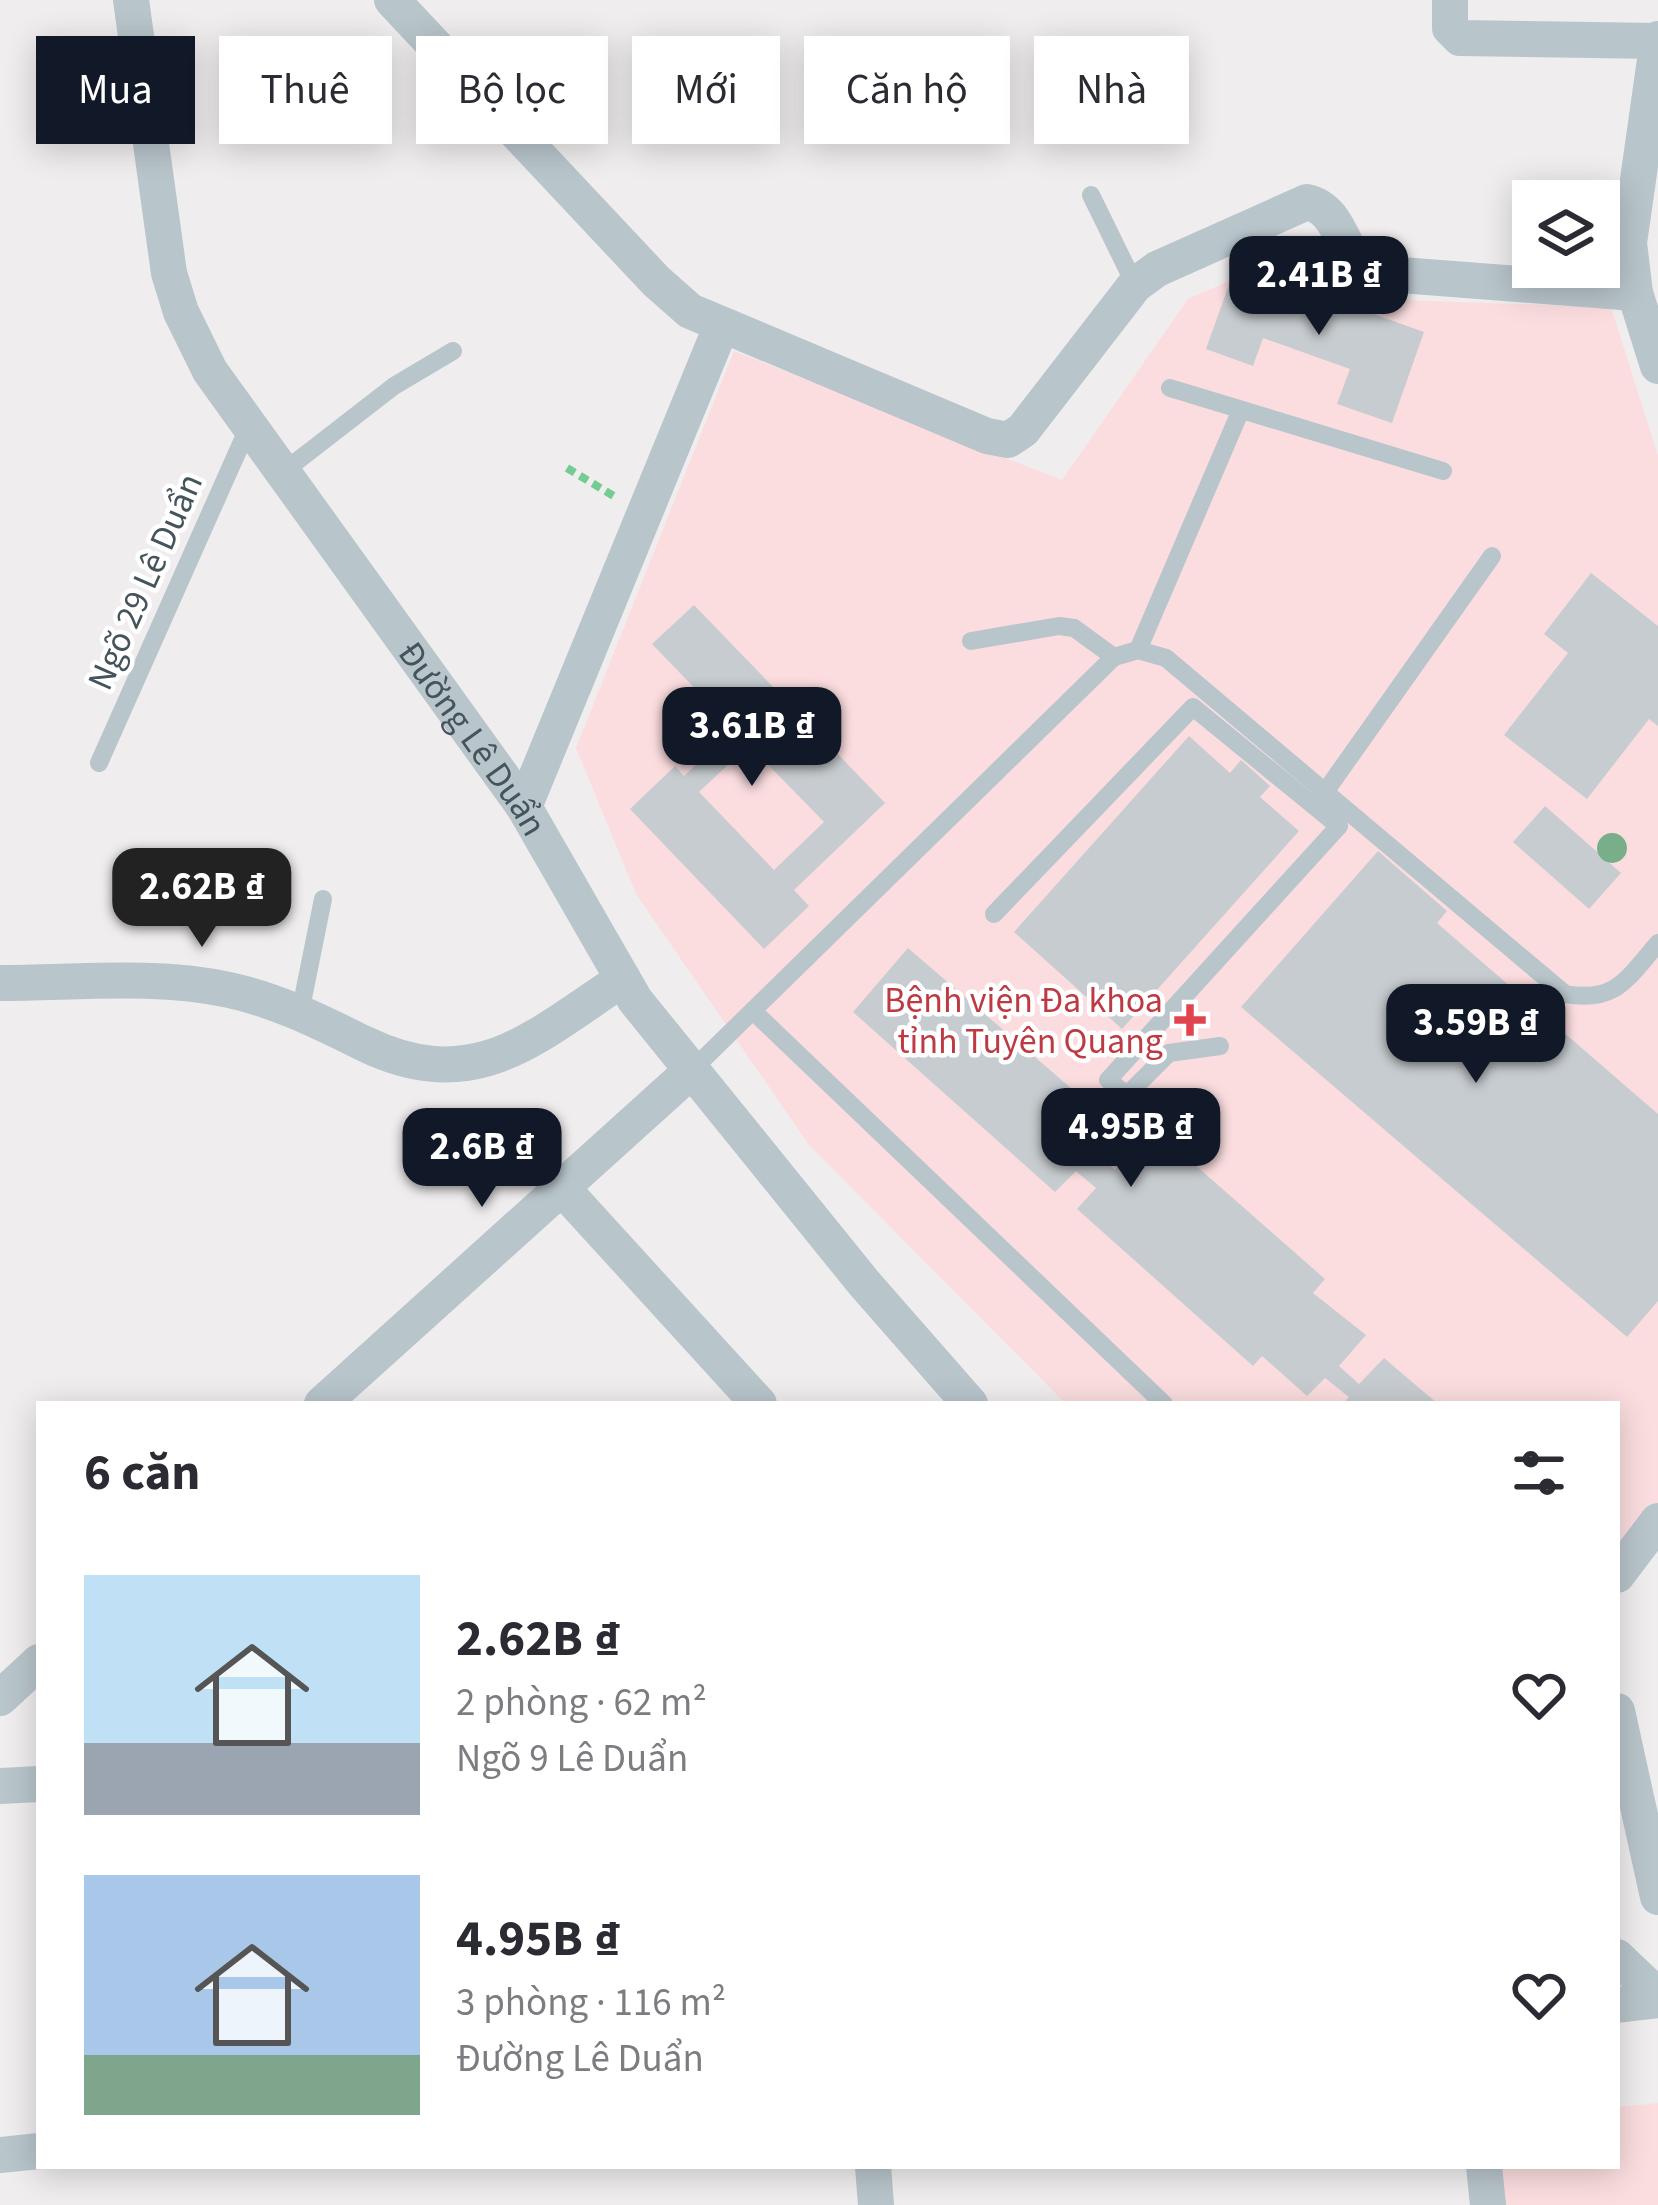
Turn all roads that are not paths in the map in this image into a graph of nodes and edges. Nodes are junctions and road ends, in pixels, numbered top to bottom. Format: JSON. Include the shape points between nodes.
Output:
{"nodes":[{"id":1,"x":131,"y":0,"type":"edge"},
{"id":2,"x":1450,"y":0,"type":"edge"},
{"id":3,"x":403,"y":4,"type":"edge"},
{"id":4,"x":1658,"y":40,"type":"edge"},
{"id":5,"x":1091,"y":195,"type":"dead end"},
{"id":6,"x":1643,"y":244,"type":"edge"},
{"id":7,"x":1135,"y":285,"type":"junction"},
{"id":8,"x":1645,"y":303,"type":"edge"},
{"id":9,"x":721,"y":327,"type":"junction"},
{"id":10,"x":453,"y":351,"type":"dead end"},
{"id":11,"x":1658,"y":366,"type":"edge"},
{"id":12,"x":1170,"y":388,"type":"dead end"},
{"id":13,"x":1240,"y":412,"type":"junction"},
{"id":14,"x":249,"y":426,"type":"junction"},
{"id":15,"x":1443,"y":471,"type":"dead end"},
{"id":16,"x":283,"y":472,"type":"junction"},
{"id":17,"x":1492,"y":556,"type":"dead end"},
{"id":18,"x":971,"y":641,"type":"dead end"},
{"id":19,"x":1138,"y":650,"type":"junction"},
{"id":20,"x":1114,"y":657,"type":"junction"},
{"id":21,"x":99,"y":763,"type":"dead end"},
{"id":22,"x":1325,"y":792,"type":"junction"},
{"id":23,"x":524,"y":807,"type":"junction"},
{"id":24,"x":1339,"y":826,"type":"junction"},
{"id":25,"x":323,"y":899,"type":"dead end"},
{"id":26,"x":994,"y":914,"type":"dead end"},
{"id":27,"x":1658,"y":944,"type":"edge"},
{"id":28,"x":623,"y":979,"type":"junction"},
{"id":29,"x":0,"y":983,"type":"edge"},
{"id":30,"x":753,"y":1011,"type":"junction"},
{"id":31,"x":300,"y":1013,"type":"junction"},
{"id":32,"x":1220,"y":1046,"type":"dead end"},
{"id":33,"x":691,"y":1071,"type":"junction"},
{"id":34,"x":561,"y":1186,"type":"junction"},
{"id":35,"x":325,"y":1401,"type":"edge"},
{"id":36,"x":756,"y":1401,"type":"edge"},
{"id":37,"x":967,"y":1401,"type":"edge"},
{"id":38,"x":1161,"y":1401,"type":"edge"},
{"id":39,"x":1658,"y":1520,"type":"edge"},
{"id":40,"x":1620,"y":1571,"type":"edge"},
{"id":41,"x":36,"y":1665,"type":"edge"},
{"id":42,"x":0,"y":1697,"type":"edge"},
{"id":43,"x":1620,"y":1726,"type":"edge"},
{"id":44,"x":36,"y":1784,"type":"edge"},
{"id":45,"x":0,"y":1786,"type":"edge"},
{"id":46,"x":1658,"y":1897,"type":"edge"},
{"id":47,"x":1620,"y":1960,"type":"edge"},
{"id":48,"x":1658,"y":1998,"type":"edge"},
{"id":49,"x":1620,"y":2004,"type":"edge"},
{"id":50,"x":36,"y":2151,"type":"edge"},
{"id":51,"x":0,"y":2155,"type":"edge"},
{"id":52,"x":873,"y":2169,"type":"edge"},
{"id":53,"x":1484,"y":2169,"type":"edge"},
{"id":54,"x":876,"y":2205,"type":"edge"},
{"id":55,"x":1488,"y":2205,"type":"edge"}],
"edges":[{"from":1,"to":14,"type":"street","name":"Đường Lê Duẩn","via":[[169,273],[210,370]]},
{"from":2,"to":4,"type":"street","via":[[1450,28],[1460,38]]},
{"from":3,"to":9,"type":"street","via":[[656,281]]},
{"from":4,"to":6,"type":"street"},
{"from":5,"to":7,"type":"lane"},
{"from":6,"to":8,"type":"street"},
{"from":7,"to":8,"type":"street","via":[[1306,202],[1331,216],[1362,272]]},
{"from":7,"to":9,"type":"street","via":[[1008,440]]},
{"from":8,"to":11,"type":"street"},
{"from":9,"to":23,"type":"street"},
{"from":10,"to":16,"type":"lane"},
{"from":12,"to":13,"type":"lane"},
{"from":13,"to":15,"type":"lane"},
{"from":13,"to":19,"type":"lane"},
{"from":14,"to":16,"type":"street","name":"Đường Lê Duẩn"},
{"from":14,"to":21,"type":"lane","name":"Ngõ 29 Lê Duẩn"},
{"from":16,"to":23,"type":"street","name":"Đường Lê Duẩn"},
{"from":17,"to":22,"type":"lane"},
{"from":18,"to":20,"type":"lane","via":[[1059,626],[1075,628]]},
{"from":19,"to":20,"type":"lane"},
{"from":19,"to":22,"type":"lane","via":[[1166,658]]},
{"from":20,"to":30,"type":"lane"},
{"from":22,"to":24,"type":"lane"},
{"from":22,"to":27,"type":"lane","via":[[1564,994],[1591,999],[1618,989]]},
{"from":23,"to":28,"type":"street","name":"Đường Lê Duẩn"},
{"from":24,"to":26,"type":"lane","via":[[1193,707]]},
{"from":24,"to":32,"type":"lane","via":[[1108,1080],[1126,1095],[1168,1053]]},
{"from":25,"to":31,"type":"lane"},
{"from":28,"to":31,"type":"street","via":[[523,1045],[477,1064],[409,1061]]},
{"from":28,"to":33,"type":"street","name":"Đường Lê Duẩn"},
{"from":29,"to":31,"type":"street","via":[[179,983]]},
{"from":30,"to":33,"type":"lane"},
{"from":30,"to":38,"type":"lane"},
{"from":33,"to":34,"type":"street"},
{"from":33,"to":37,"type":"street","name":"Đường Lê Duẩn"},
{"from":34,"to":35,"type":"street"},
{"from":34,"to":36,"type":"street"},
{"from":39,"to":40,"type":"street"},
{"from":41,"to":42,"type":"street"},
{"from":43,"to":46,"type":"street"},
{"from":44,"to":45,"type":"street"},
{"from":47,"to":48,"type":"street"},
{"from":48,"to":49,"type":"street"},
{"from":50,"to":51,"type":"street"},
{"from":52,"to":54,"type":"street"},
{"from":53,"to":55,"type":"street"}]}
